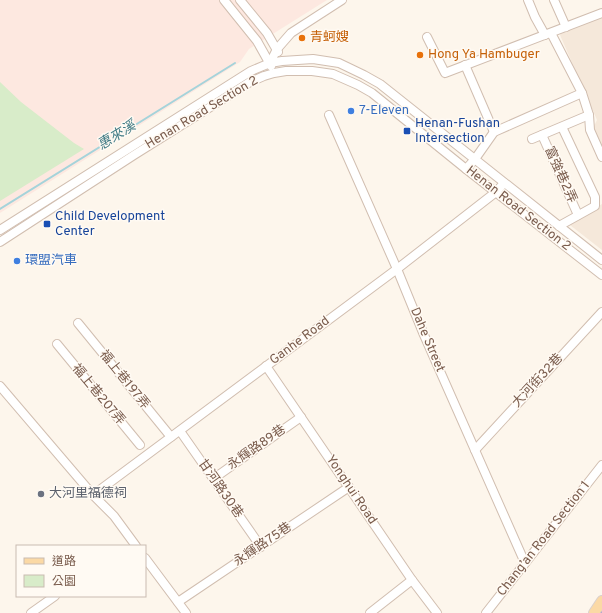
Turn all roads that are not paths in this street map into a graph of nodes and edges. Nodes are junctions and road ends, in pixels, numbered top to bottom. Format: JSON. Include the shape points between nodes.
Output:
{"nodes":[{"id":1,"x":224,"y":0,"type":"edge"},
{"id":2,"x":240,"y":0,"type":"edge"},
{"id":3,"x":342,"y":0,"type":"edge"},
{"id":4,"x":528,"y":0,"type":"edge"},
{"id":5,"x":554,"y":0,"type":"edge"},
{"id":6,"x":602,"y":13,"type":"edge"},
{"id":7,"x":566,"y":27,"type":"junction"},
{"id":8,"x":548,"y":34,"type":"junction"},
{"id":9,"x":427,"y":37,"type":"dead end"},
{"id":10,"x":277,"y":49,"type":"junction"},
{"id":11,"x":282,"y":61,"type":"junction"},
{"id":12,"x":270,"y":63,"type":"junction"},
{"id":13,"x":465,"y":65,"type":"junction"},
{"id":14,"x":286,"y":71,"type":"junction"},
{"id":15,"x":274,"y":73,"type":"junction"},
{"id":16,"x":582,"y":92,"type":"junction"},
{"id":17,"x":329,"y":115,"type":"dead end"},
{"id":18,"x":589,"y":115,"type":"junction"},
{"id":19,"x":562,"y":127,"type":"junction"},
{"id":20,"x":494,"y":132,"type":"junction"},
{"id":21,"x":542,"y":135,"type":"junction"},
{"id":22,"x":532,"y":139,"type":"dead end"},
{"id":23,"x":602,"y":157,"type":"edge"},
{"id":24,"x":474,"y":159,"type":"junction"},
{"id":25,"x":466,"y":169,"type":"junction"},
{"id":26,"x":504,"y":183,"type":"junction"},
{"id":27,"x":496,"y":192,"type":"junction"},
{"id":28,"x":578,"y":215,"type":"junction"},
{"id":29,"x":559,"y":226,"type":"junction"},
{"id":30,"x":0,"y":230,"type":"edge"},
{"id":31,"x":0,"y":242,"type":"edge"},
{"id":32,"x":602,"y":260,"type":"edge"},
{"id":33,"x":396,"y":269,"type":"junction"},
{"id":34,"x":602,"y":275,"type":"edge"},
{"id":35,"x":602,"y":312,"type":"edge"},
{"id":36,"x":78,"y":323,"type":"dead end"},
{"id":37,"x":56,"y":344,"type":"dead end"},
{"id":38,"x":266,"y":366,"type":"junction"},
{"id":39,"x":0,"y":386,"type":"edge"},
{"id":40,"x":301,"y":417,"type":"junction"},
{"id":41,"x":180,"y":431,"type":"junction"},
{"id":42,"x":171,"y":437,"type":"junction"},
{"id":43,"x":140,"y":445,"type":"dead end"},
{"id":44,"x":475,"y":450,"type":"junction"},
{"id":45,"x":602,"y":465,"type":"edge"},
{"id":46,"x":214,"y":479,"type":"junction"},
{"id":47,"x":349,"y":487,"type":"junction"},
{"id":48,"x":93,"y":496,"type":"junction"},
{"id":49,"x":135,"y":545,"type":"edge"},
{"id":50,"x":260,"y":547,"type":"junction"},
{"id":51,"x":146,"y":559,"type":"edge"},
{"id":52,"x":525,"y":563,"type":"junction"},
{"id":53,"x":412,"y":580,"type":"junction"},
{"id":54,"x":54,"y":597,"type":"edge"},
{"id":55,"x":178,"y":602,"type":"junction"},
{"id":56,"x":602,"y":602,"type":"edge"},
{"id":57,"x":31,"y":613,"type":"edge"},
{"id":58,"x":186,"y":613,"type":"edge"},
{"id":59,"x":370,"y":613,"type":"edge"},
{"id":60,"x":437,"y":613,"type":"edge"},
{"id":61,"x":486,"y":613,"type":"edge"},
{"id":62,"x":594,"y":613,"type":"edge"}],
"edges":[{"from":1,"to":12,"type":"street","via":[[257,41]]},
{"from":2,"to":10,"type":"street"},
{"from":3,"to":10,"type":"street","via":[[295,30]]},
{"from":4,"to":8,"type":"street","via":[[535,17]]},
{"from":5,"to":7,"type":"street"},
{"from":6,"to":7,"type":"street"},
{"from":7,"to":8,"type":"street"},
{"from":8,"to":13,"type":"street"},
{"from":8,"to":16,"type":"street"},
{"from":9,"to":13,"type":"street","via":[[445,73]]},
{"from":10,"to":11,"type":"street"},
{"from":10,"to":12,"type":"street"},
{"from":11,"to":12,"type":"street","name":"Henan Road Section 2"},
{"from":11,"to":14,"type":"street"},
{"from":11,"to":24,"type":"street","name":"Henan Road Section 2","via":[[313,59],[339,62],[380,84]]},
{"from":12,"to":15,"type":"street"},
{"from":12,"to":30,"type":"street","name":"Henan Road Section 2","via":[[251,70]]},
{"from":13,"to":20,"type":"street"},
{"from":14,"to":15,"type":"street","name":"Henan Road Section 2"},
{"from":14,"to":25,"type":"street","name":"Henan Road Section 2","via":[[333,74],[358,84]]},
{"from":15,"to":31,"type":"street","name":"Henan Road Section 2","via":[[250,82]]},
{"from":16,"to":18,"type":"street"},
{"from":16,"to":20,"type":"street"},
{"from":17,"to":33,"type":"street","name":"Dahe Street"},
{"from":18,"to":19,"type":"street"},
{"from":18,"to":23,"type":"street","via":[[590,130]]},
{"from":19,"to":21,"type":"street"},
{"from":19,"to":28,"type":"street","via":[[595,198],[595,206]]},
{"from":20,"to":24,"type":"street"},
{"from":21,"to":22,"type":"street"},
{"from":21,"to":28,"type":"street","name":"富強巷2弄"},
{"from":24,"to":25,"type":"street"},
{"from":24,"to":26,"type":"street","name":"Henan Road Section 2"},
{"from":25,"to":27,"type":"street","name":"Henan Road Section 2"},
{"from":26,"to":27,"type":"street","name":"Ganhe Road"},
{"from":26,"to":29,"type":"street","name":"Henan Road Section 2"},
{"from":27,"to":33,"type":"street","name":"Ganhe Road"},
{"from":27,"to":34,"type":"street","name":"Henan Road Section 2"},
{"from":28,"to":29,"type":"street"},
{"from":29,"to":32,"type":"street","name":"Henan Road Section 2"},
{"from":33,"to":38,"type":"street","name":"Ganhe Road"},
{"from":33,"to":44,"type":"street","name":"Dahe Street"},
{"from":35,"to":44,"type":"street","name":"大河街32巷"},
{"from":36,"to":42,"type":"street","name":"福上巷197弄"},
{"from":37,"to":43,"type":"street","name":"福上巷207弄"},
{"from":38,"to":40,"type":"street","name":"Yonghui Road"},
{"from":38,"to":41,"type":"street","name":"Ganhe Road"},
{"from":39,"to":48,"type":"street"},
{"from":40,"to":46,"type":"street","name":"永輝路89巷"},
{"from":40,"to":47,"type":"street","name":"Yonghui Road"},
{"from":41,"to":42,"type":"street","name":"Ganhe Road"},
{"from":41,"to":46,"type":"street","name":"甘河路30巷"},
{"from":42,"to":48,"type":"street","name":"Ganhe Road"},
{"from":44,"to":52,"type":"street","name":"Dahe Street"},
{"from":45,"to":52,"type":"street","name":"Chang’an Road Section 1"},
{"from":46,"to":50,"type":"street","name":"甘河路30巷"},
{"from":47,"to":50,"type":"street","name":"永輝路75巷"},
{"from":47,"to":53,"type":"street","name":"Yonghui Road"},
{"from":48,"to":49,"type":"street","via":[[114,516]]},
{"from":50,"to":55,"type":"street","name":"永輝路75巷"},
{"from":51,"to":55,"type":"street"},
{"from":52,"to":61,"type":"street","name":"Chang’an Road Section 1"},
{"from":53,"to":59,"type":"street"},
{"from":53,"to":60,"type":"street","name":"Yonghui Road"},
{"from":54,"to":57,"type":"street"},
{"from":55,"to":58,"type":"street"},
{"from":56,"to":62,"type":"main road"}]}
